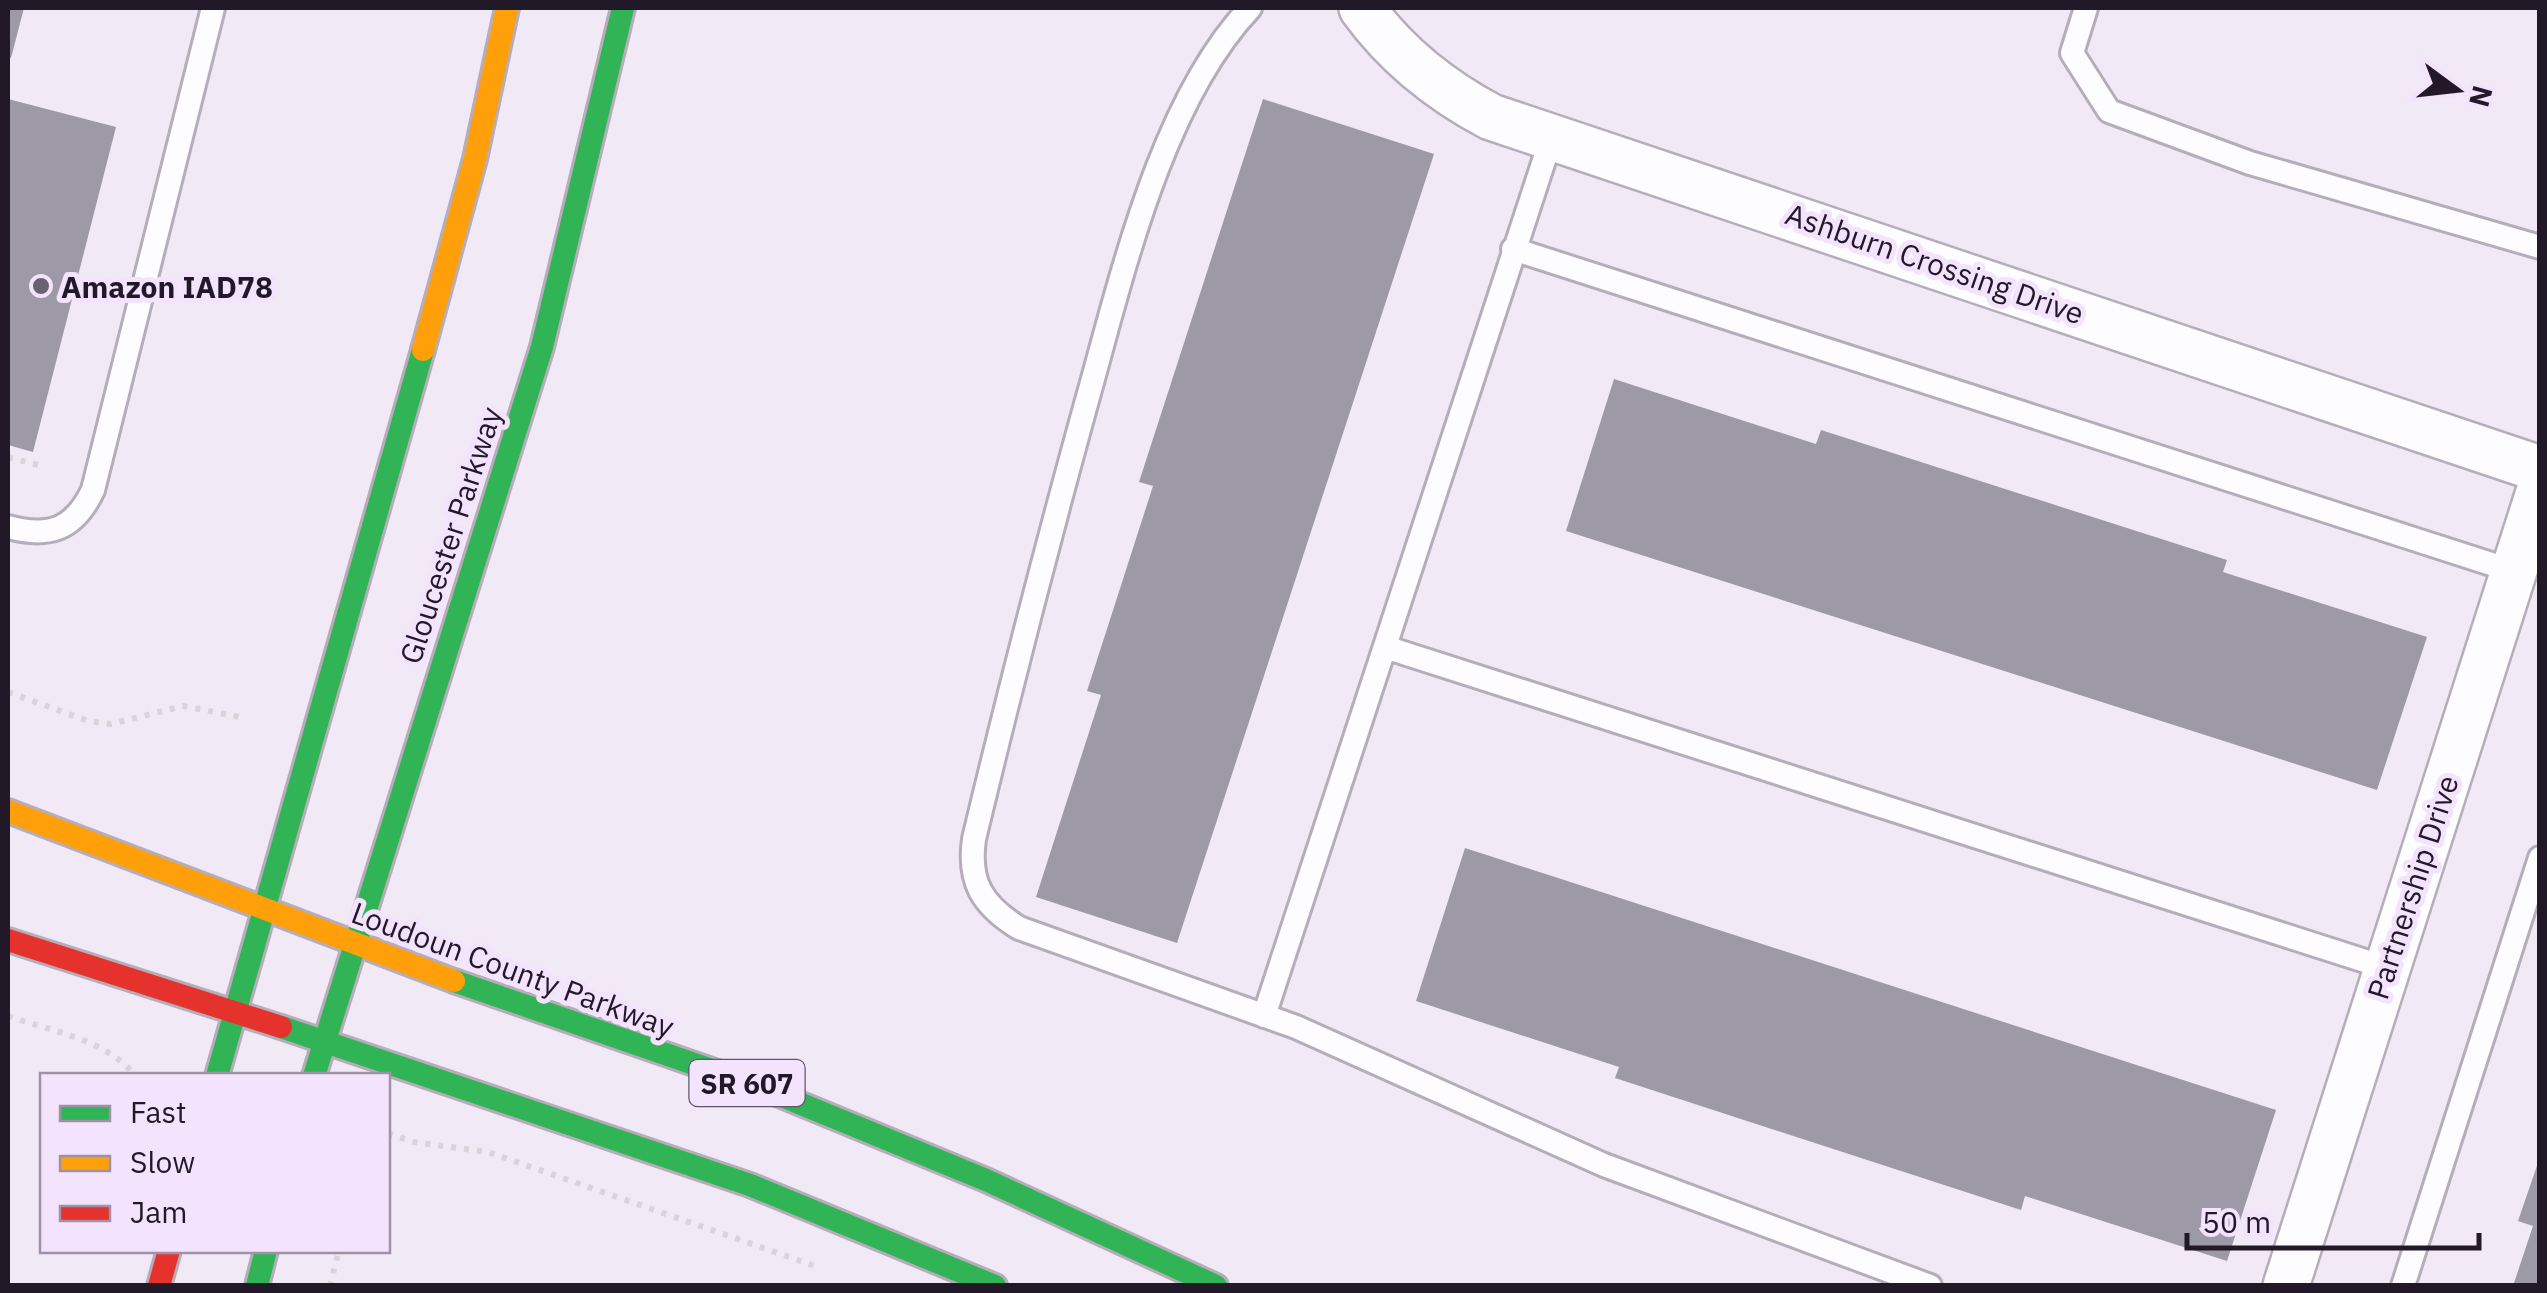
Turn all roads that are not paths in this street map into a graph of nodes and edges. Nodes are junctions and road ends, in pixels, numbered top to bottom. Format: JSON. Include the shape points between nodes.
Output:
{"nodes":[{"id":1,"x":213,"y":8,"type":"edge"},
{"id":2,"x":507,"y":8,"type":"edge"},
{"id":3,"x":623,"y":8,"type":"edge"},
{"id":4,"x":1250,"y":8,"type":"edge"},
{"id":5,"x":1362,"y":8,"type":"edge"},
{"id":6,"x":2086,"y":8,"type":"edge"},
{"id":7,"x":1552,"y":136,"type":"junction"},
{"id":8,"x":2540,"y":246,"type":"edge"},
{"id":9,"x":1514,"y":249,"type":"junction"},
{"id":10,"x":2540,"y":469,"type":"edge"},
{"id":11,"x":2540,"y":490,"type":"edge"},
{"id":12,"x":8,"y":527,"type":"edge"},
{"id":13,"x":2513,"y":571,"type":"junction"},
{"id":14,"x":1388,"y":648,"type":"junction"},
{"id":15,"x":8,"y":812,"type":"edge"},
{"id":16,"x":2540,"y":858,"type":"edge"},
{"id":17,"x":265,"y":912,"type":"junction"},
{"id":18,"x":8,"y":940,"type":"edge"},
{"id":19,"x":352,"y":943,"type":"junction"},
{"id":20,"x":2387,"y":968,"type":"junction"},
{"id":21,"x":234,"y":1011,"type":"junction"},
{"id":22,"x":1264,"y":1016,"type":"junction"},
{"id":23,"x":322,"y":1042,"type":"junction"},
{"id":24,"x":218,"y":1073,"type":"edge"},
{"id":25,"x":315,"y":1073,"type":"edge"},
{"id":26,"x":168,"y":1253,"type":"edge"},
{"id":27,"x":265,"y":1253,"type":"edge"},
{"id":28,"x":159,"y":1286,"type":"edge"},
{"id":29,"x":257,"y":1286,"type":"edge"},
{"id":30,"x":995,"y":1286,"type":"edge"},
{"id":31,"x":1216,"y":1286,"type":"edge"},
{"id":32,"x":1930,"y":1286,"type":"edge"},
{"id":33,"x":2286,"y":1286,"type":"edge"},
{"id":34,"x":2403,"y":1286,"type":"edge"}],
"edges":[{"from":1,"to":12,"type":"lane","via":[[93,490],[80,516],[60,527],[34,534]]},
{"from":2,"to":17,"type":"main road","via":[[475,160]]},
{"from":3,"to":19,"type":"main road","name":"Gloucester Parkway","via":[[542,347]]},
{"from":4,"to":22,"type":"lane","via":[[1210,60],[1154,183],[1032,598],[970,866],[978,892],[1019,928]]},
{"from":5,"to":7,"type":"street","name":"Ashburn Crossing Drive","via":[[1448,92],[1491,117]]},
{"from":6,"to":8,"type":"lane","via":[[2072,54],[2109,111],[2250,163]]},
{"from":7,"to":9,"type":"lane"},
{"from":7,"to":10,"type":"street","name":"Ashburn Crossing Drive"},
{"from":9,"to":13,"type":"lane"},
{"from":9,"to":14,"type":"lane"},
{"from":11,"to":13,"type":"street","name":"Partnership Drive"},
{"from":13,"to":20,"type":"street","name":"Partnership Drive"},
{"from":14,"to":20,"type":"lane"},
{"from":14,"to":22,"type":"lane"},
{"from":15,"to":17,"type":"main road","name":"Loudoun County Parkway","number":"SR 607"},
{"from":16,"to":34,"type":"lane"},
{"from":17,"to":19,"type":"main road","name":"Loudoun County Parkway","number":"SR 607"},
{"from":17,"to":21,"type":"main road"},
{"from":18,"to":21,"type":"main road"},
{"from":19,"to":23,"type":"main road","name":"Gloucester Parkway"},
{"from":19,"to":31,"type":"main road","name":"Loudoun County Parkway","number":"SR 607","via":[[756,1086],[986,1180]]},
{"from":20,"to":33,"type":"street","name":"Partnership Drive"},
{"from":21,"to":23,"type":"main road"},
{"from":21,"to":24,"type":"main road"},
{"from":22,"to":32,"type":"lane","via":[[1604,1165]]},
{"from":23,"to":25,"type":"main road","name":"Gloucester Parkway"},
{"from":23,"to":30,"type":"main road","via":[[750,1185]]},
{"from":26,"to":28,"type":"main road"},
{"from":27,"to":29,"type":"main road"}]}
